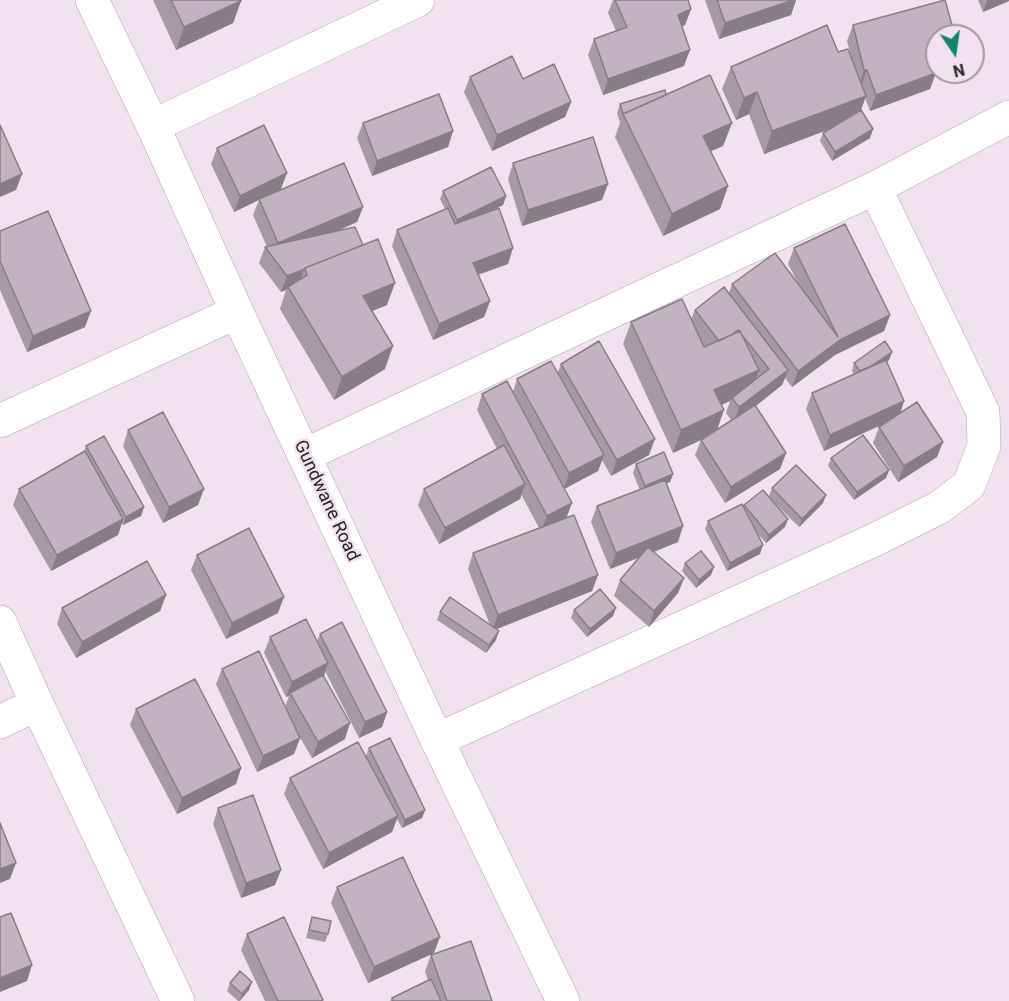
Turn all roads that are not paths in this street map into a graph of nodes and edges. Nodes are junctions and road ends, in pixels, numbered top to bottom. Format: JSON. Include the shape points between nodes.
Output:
{"nodes":[{"id":1,"x":92,"y":0,"type":"edge"},
{"id":2,"x":418,"y":0,"type":"edge"},
{"id":3,"x":1009,"y":117,"type":"edge"},
{"id":4,"x":153,"y":126,"type":"junction"},
{"id":5,"x":875,"y":188,"type":"junction"},
{"id":6,"x":237,"y":312,"type":"junction"},
{"id":7,"x":0,"y":421,"type":"edge"},
{"id":8,"x":305,"y":455,"type":"junction"},
{"id":9,"x":0,"y":622,"type":"edge"},
{"id":10,"x":37,"y":704,"type":"junction"},
{"id":11,"x":0,"y":722,"type":"edge"},
{"id":12,"x":437,"y":740,"type":"junction"},
{"id":13,"x":178,"y":1001,"type":"edge"},
{"id":14,"x":563,"y":1001,"type":"edge"}],
"edges":[{"from":1,"to":4,"type":"street","name":"Gundwane Road"},
{"from":2,"to":4,"type":"street"},
{"from":3,"to":5,"type":"street"},
{"from":4,"to":6,"type":"street","name":"Gundwane Road"},
{"from":5,"to":8,"type":"street"},
{"from":5,"to":12,"type":"street","via":[[983,412],[984,446],[969,485],[940,507],[874,540]]},
{"from":6,"to":7,"type":"street"},
{"from":6,"to":8,"type":"street","name":"Gundwane Road"},
{"from":8,"to":12,"type":"street","name":"Gundwane Road"},
{"from":9,"to":10,"type":"street"},
{"from":10,"to":11,"type":"street"},
{"from":10,"to":13,"type":"street"},
{"from":12,"to":14,"type":"street","name":"Gundwane Road"}]}
